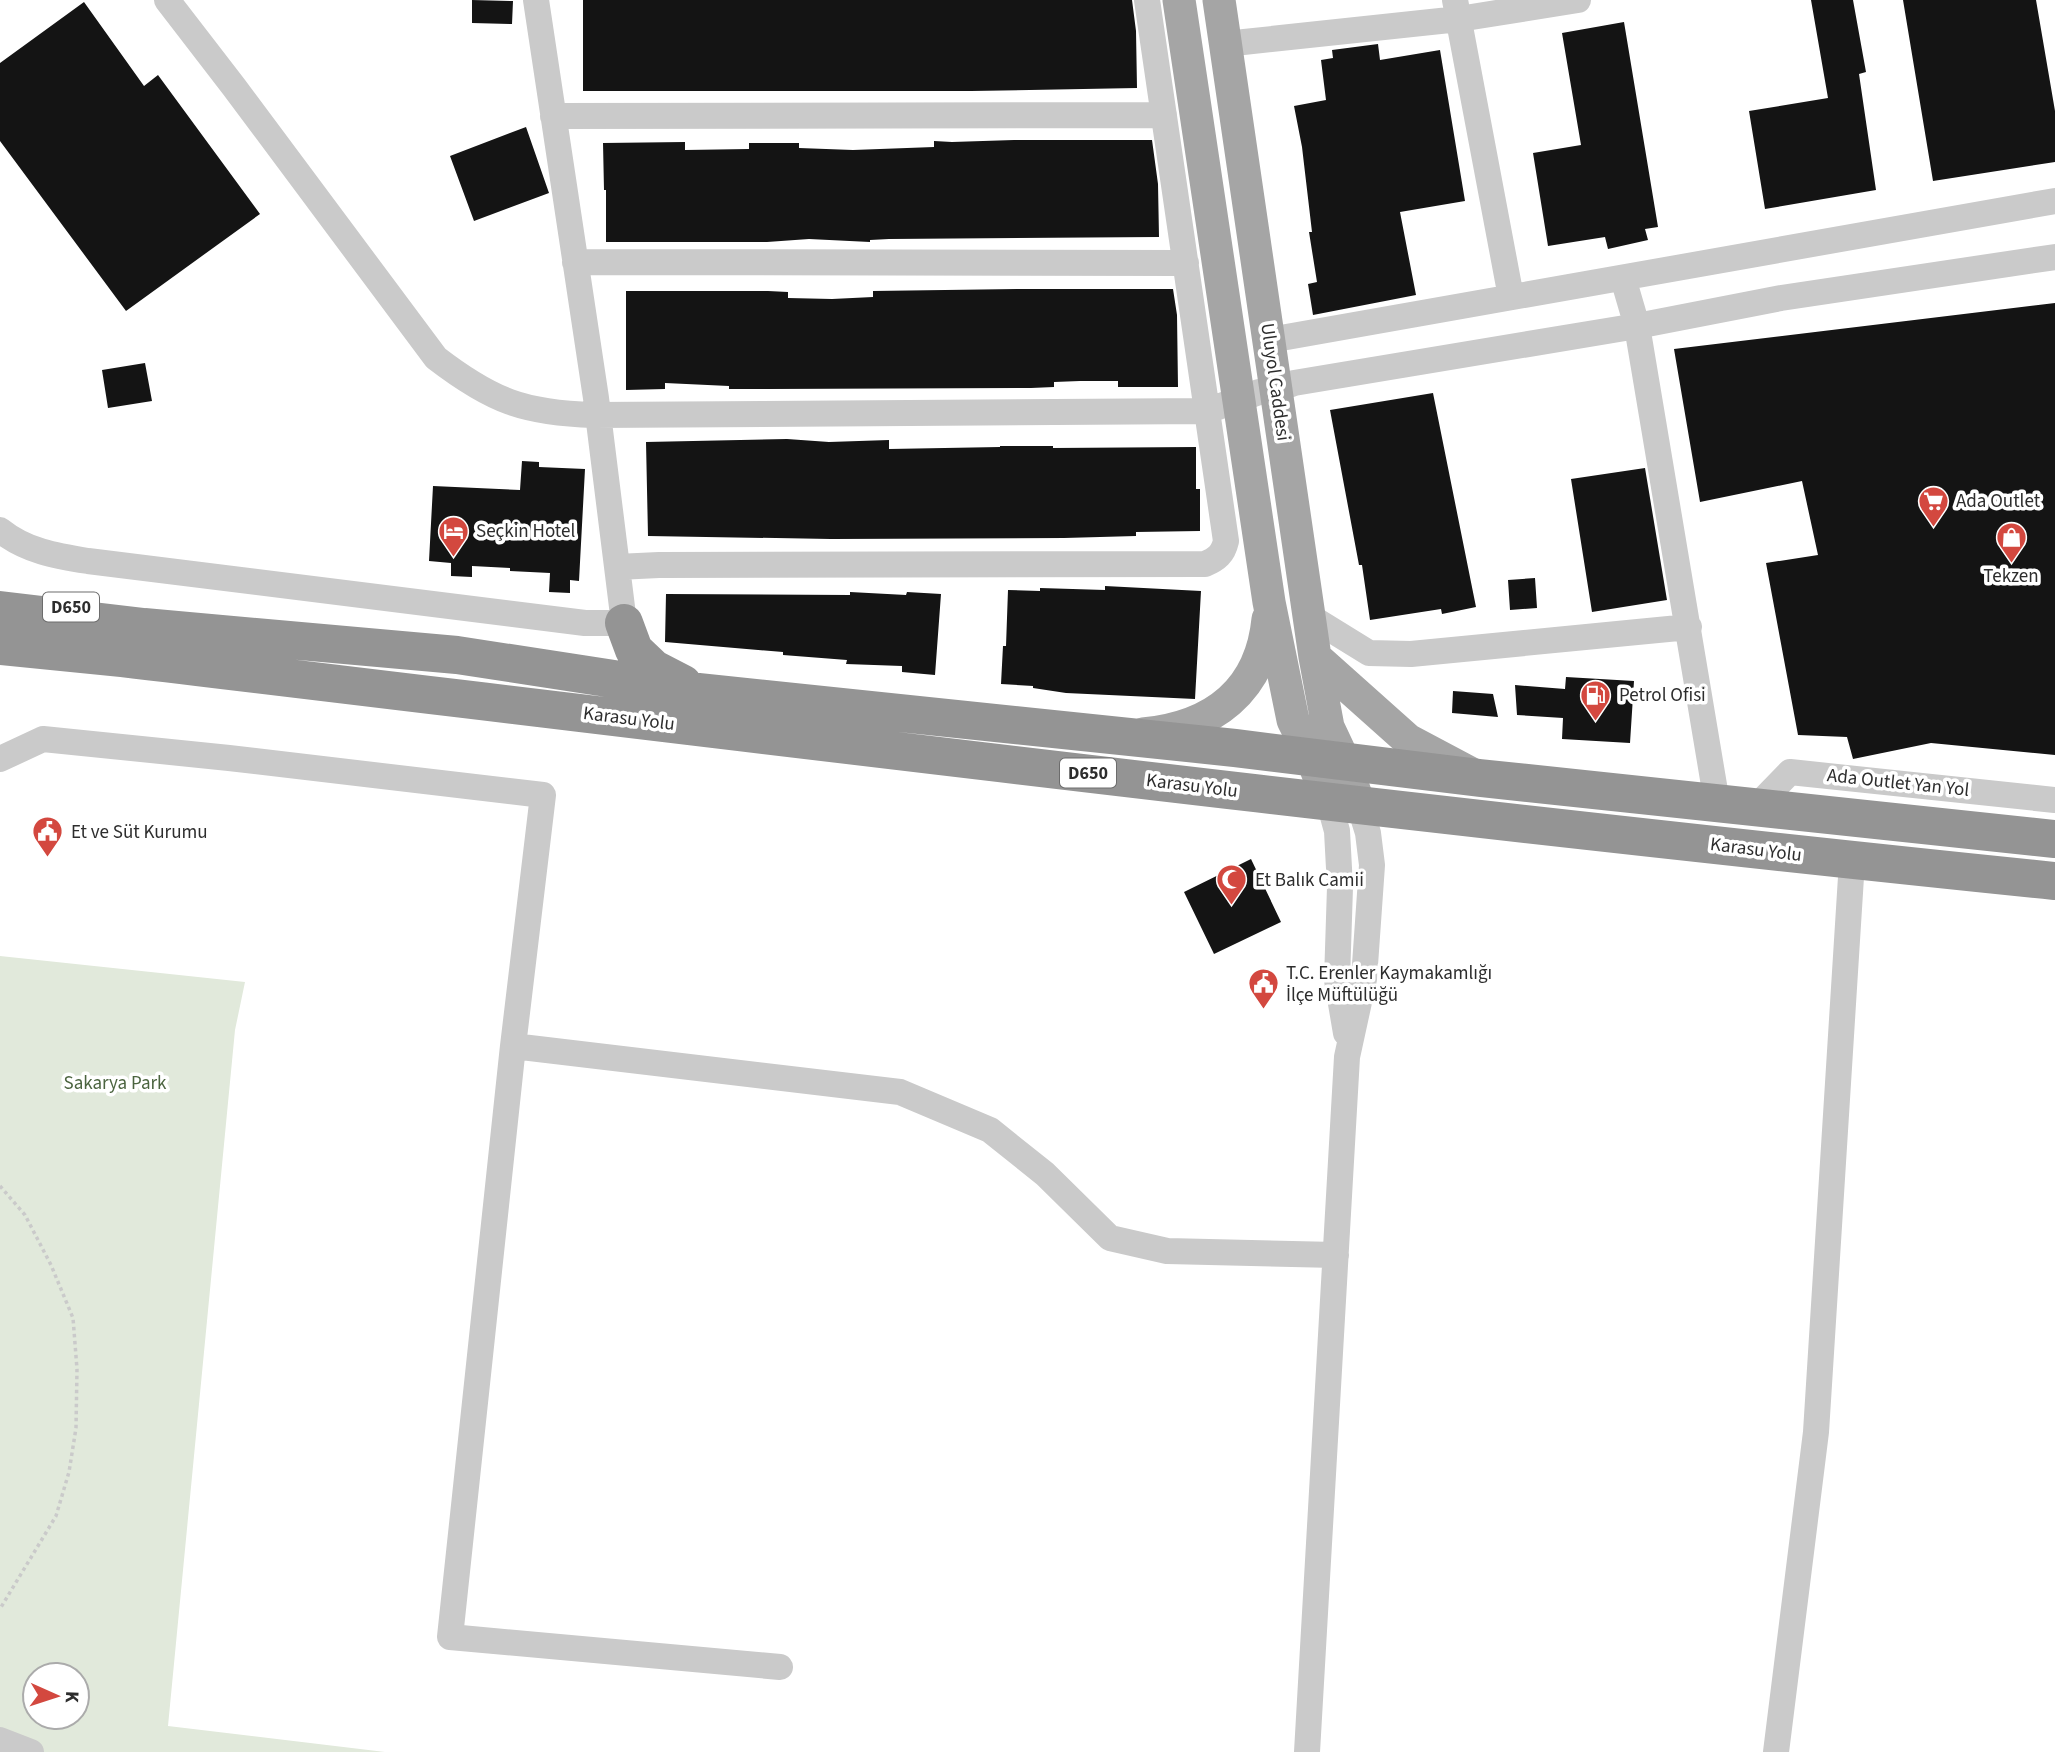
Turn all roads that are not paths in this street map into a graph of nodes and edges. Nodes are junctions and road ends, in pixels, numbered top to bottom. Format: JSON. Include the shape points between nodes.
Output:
{"nodes":[{"id":1,"x":536,"y":0,"type":"edge"},
{"id":2,"x":1147,"y":0,"type":"edge"},
{"id":3,"x":1180,"y":0,"type":"edge"},
{"id":4,"x":1208,"y":0,"type":"edge"},
{"id":5,"x":1219,"y":0,"type":"edge"},
{"id":6,"x":1578,"y":0,"type":"edge"},
{"id":7,"x":172,"y":2,"type":"edge"},
{"id":8,"x":1457,"y":10,"type":"edge"},
{"id":9,"x":1225,"y":44,"type":"junction"},
{"id":10,"x":553,"y":116,"type":"junction"},
{"id":11,"x":1164,"y":116,"type":"junction"},
{"id":12,"x":2055,"y":201,"type":"edge"},
{"id":13,"x":2055,"y":257,"type":"edge"},
{"id":14,"x":575,"y":262,"type":"junction"},
{"id":15,"x":1186,"y":263,"type":"junction"},
{"id":16,"x":1623,"y":278,"type":"junction"},
{"id":17,"x":1511,"y":297,"type":"junction"},
{"id":18,"x":1637,"y":326,"type":"junction"},
{"id":19,"x":1270,"y":340,"type":"junction"},
{"id":20,"x":1258,"y":393,"type":"junction"},
{"id":21,"x":1208,"y":411,"type":"junction"},
{"id":22,"x":598,"y":415,"type":"junction"},
{"id":23,"x":0,"y":530,"type":"edge"},
{"id":24,"x":617,"y":567,"type":"junction"},
{"id":25,"x":0,"y":586,"type":"edge"},
{"id":26,"x":1269,"y":602,"type":"junction"},
{"id":27,"x":0,"y":610,"type":"edge"},
{"id":28,"x":1309,"y":616,"type":"junction"},
{"id":29,"x":624,"y":623,"type":"junction"},
{"id":30,"x":144,"y":627,"type":"junction"},
{"id":31,"x":1689,"y":627,"type":"junction"},
{"id":32,"x":0,"y":646,"type":"edge"},
{"id":33,"x":1315,"y":657,"type":"junction"},
{"id":34,"x":122,"y":658,"type":"junction"},
{"id":35,"x":0,"y":670,"type":"edge"},
{"id":36,"x":698,"y":692,"type":"junction"},
{"id":37,"x":1124,"y":737,"type":"junction"},
{"id":38,"x":1328,"y":758,"type":"junction"},
{"id":39,"x":0,"y":759,"type":"edge"},
{"id":40,"x":1480,"y":778,"type":"junction"},
{"id":41,"x":2055,"y":800,"type":"edge"},
{"id":42,"x":1344,"y":803,"type":"junction"},
{"id":43,"x":1717,"y":803,"type":"junction"},
{"id":44,"x":1756,"y":807,"type":"junction"},
{"id":45,"x":1900,"y":823,"type":"junction"},
{"id":46,"x":2055,"y":829,"type":"edge"},
{"id":47,"x":2055,"y":839,"type":"edge"},
{"id":48,"x":1852,"y":861,"type":"junction"},
{"id":49,"x":1908,"y":866,"type":"junction"},
{"id":50,"x":2055,"y":881,"type":"edge"},
{"id":51,"x":2055,"y":895,"type":"edge"},
{"id":52,"x":513,"y":1045,"type":"junction"},
{"id":53,"x":1336,"y":1255,"type":"junction"},
{"id":54,"x":780,"y":1667,"type":"dead end"},
{"id":55,"x":0,"y":1741,"type":"edge"},
{"id":56,"x":31,"y":1752,"type":"edge"},
{"id":57,"x":1307,"y":1752,"type":"edge"},
{"id":58,"x":1776,"y":1752,"type":"edge"}],
"edges":[{"from":1,"to":10,"type":"street"},
{"from":2,"to":11,"type":"street"},
{"from":3,"to":20,"type":"main road","name":"Uluyol Caddesi","via":[[1213,218]]},
{"from":4,"to":9,"type":"main road","via":[[1217,42]]},
{"from":5,"to":9,"type":"main road","name":"Uluyol Caddesi"},
{"from":6,"to":8,"type":"street"},
{"from":7,"to":22,"type":"street","via":[[436,358],[495,398],[559,414]]},
{"from":8,"to":9,"type":"street"},
{"from":8,"to":17,"type":"street"},
{"from":9,"to":19,"type":"main road","name":"Uluyol Caddesi"},
{"from":10,"to":11,"type":"street"},
{"from":10,"to":14,"type":"street"},
{"from":11,"to":15,"type":"street"},
{"from":12,"to":16,"type":"street"},
{"from":13,"to":18,"type":"street","via":[[1781,298]]},
{"from":14,"to":15,"type":"street"},
{"from":14,"to":22,"type":"street"},
{"from":15,"to":21,"type":"street"},
{"from":16,"to":17,"type":"street"},
{"from":16,"to":18,"type":"street"},
{"from":17,"to":19,"type":"street"},
{"from":18,"to":20,"type":"street","via":[[1294,383]]},
{"from":18,"to":31,"type":"street"},
{"from":19,"to":20,"type":"main road","name":"Uluyol Caddesi"},
{"from":20,"to":21,"type":"street"},
{"from":20,"to":26,"type":"main road","name":"Uluyol Caddesi"},
{"from":20,"to":28,"type":"main road","name":"Uluyol Caddesi"},
{"from":21,"to":22,"type":"street"},
{"from":21,"to":24,"type":"street","via":[[1226,541],[1216,560],[1205,564]]},
{"from":22,"to":24,"type":"street"},
{"from":23,"to":29,"type":"street","via":[[25,547],[88,561],[571,622]]},
{"from":24,"to":29,"type":"street"},
{"from":25,"to":30,"type":"highway","number":"D650"},
{"from":26,"to":37,"type":"main road","via":[[1267,631],[1254,671],[1230,702],[1196,721]]},
{"from":26,"to":38,"type":"main road","name":"Uluyol Caddesi","via":[[1293,720]]},
{"from":27,"to":30,"type":"highway","number":"D650"},
{"from":28,"to":31,"type":"street","via":[[1369,653],[1397,654]]},
{"from":28,"to":33,"type":"main road","name":"Uluyol Caddesi"},
{"from":29,"to":36,"type":"highway","via":[[634,650],[654,669]]},
{"from":30,"to":36,"type":"highway","name":"Karasu Yolu","number":"D650","via":[[457,655]]},
{"from":31,"to":43,"type":"street"},
{"from":32,"to":34,"type":"highway","number":"D650"},
{"from":33,"to":38,"type":"main road","name":"Uluyol Caddesi","via":[[1328,727]]},
{"from":33,"to":40,"type":"main road","via":[[1408,740]]},
{"from":34,"to":35,"type":"highway"},
{"from":34,"to":42,"type":"highway","name":"Karasu Yolu","number":"D650"},
{"from":36,"to":37,"type":"highway","name":"Karasu Yolu","number":"D650"},
{"from":37,"to":38,"type":"highway","name":"Karasu Yolu","number":"D650"},
{"from":38,"to":40,"type":"highway","name":"Karasu Yolu","number":"D650"},
{"from":38,"to":42,"type":"main road"},
{"from":39,"to":52,"type":"street","via":[[43,739],[543,795]]},
{"from":40,"to":43,"type":"highway","name":"Karasu Yolu","number":"D650"},
{"from":41,"to":44,"type":"street","name":"Ada Outlet Yan Yol","via":[[1790,772]]},
{"from":42,"to":48,"type":"highway","name":"Karasu Yolu","number":"D650"},
{"from":42,"to":53,"type":"street","via":[[1336,831],[1340,887],[1337,980],[1348,1046]]},
{"from":43,"to":44,"type":"highway","name":"Karasu Yolu","number":"D650"},
{"from":44,"to":45,"type":"highway","name":"Karasu Yolu","number":"D650"},
{"from":45,"to":46,"type":"highway"},
{"from":45,"to":47,"type":"highway","name":"Karasu Yolu","number":"D650"},
{"from":48,"to":49,"type":"highway","name":"Karasu Yolu","number":"D650"},
{"from":48,"to":58,"type":"street","via":[[1816,1432]]},
{"from":49,"to":50,"type":"highway","name":"Karasu Yolu","number":"D650"},
{"from":49,"to":51,"type":"highway"},
{"from":52,"to":53,"type":"street","via":[[900,1092],[990,1130],[1045,1174],[1110,1238],[1167,1251]]},
{"from":52,"to":54,"type":"street","via":[[450,1637]]},
{"from":53,"to":57,"type":"street"},
{"from":55,"to":56,"type":"street"}]}
